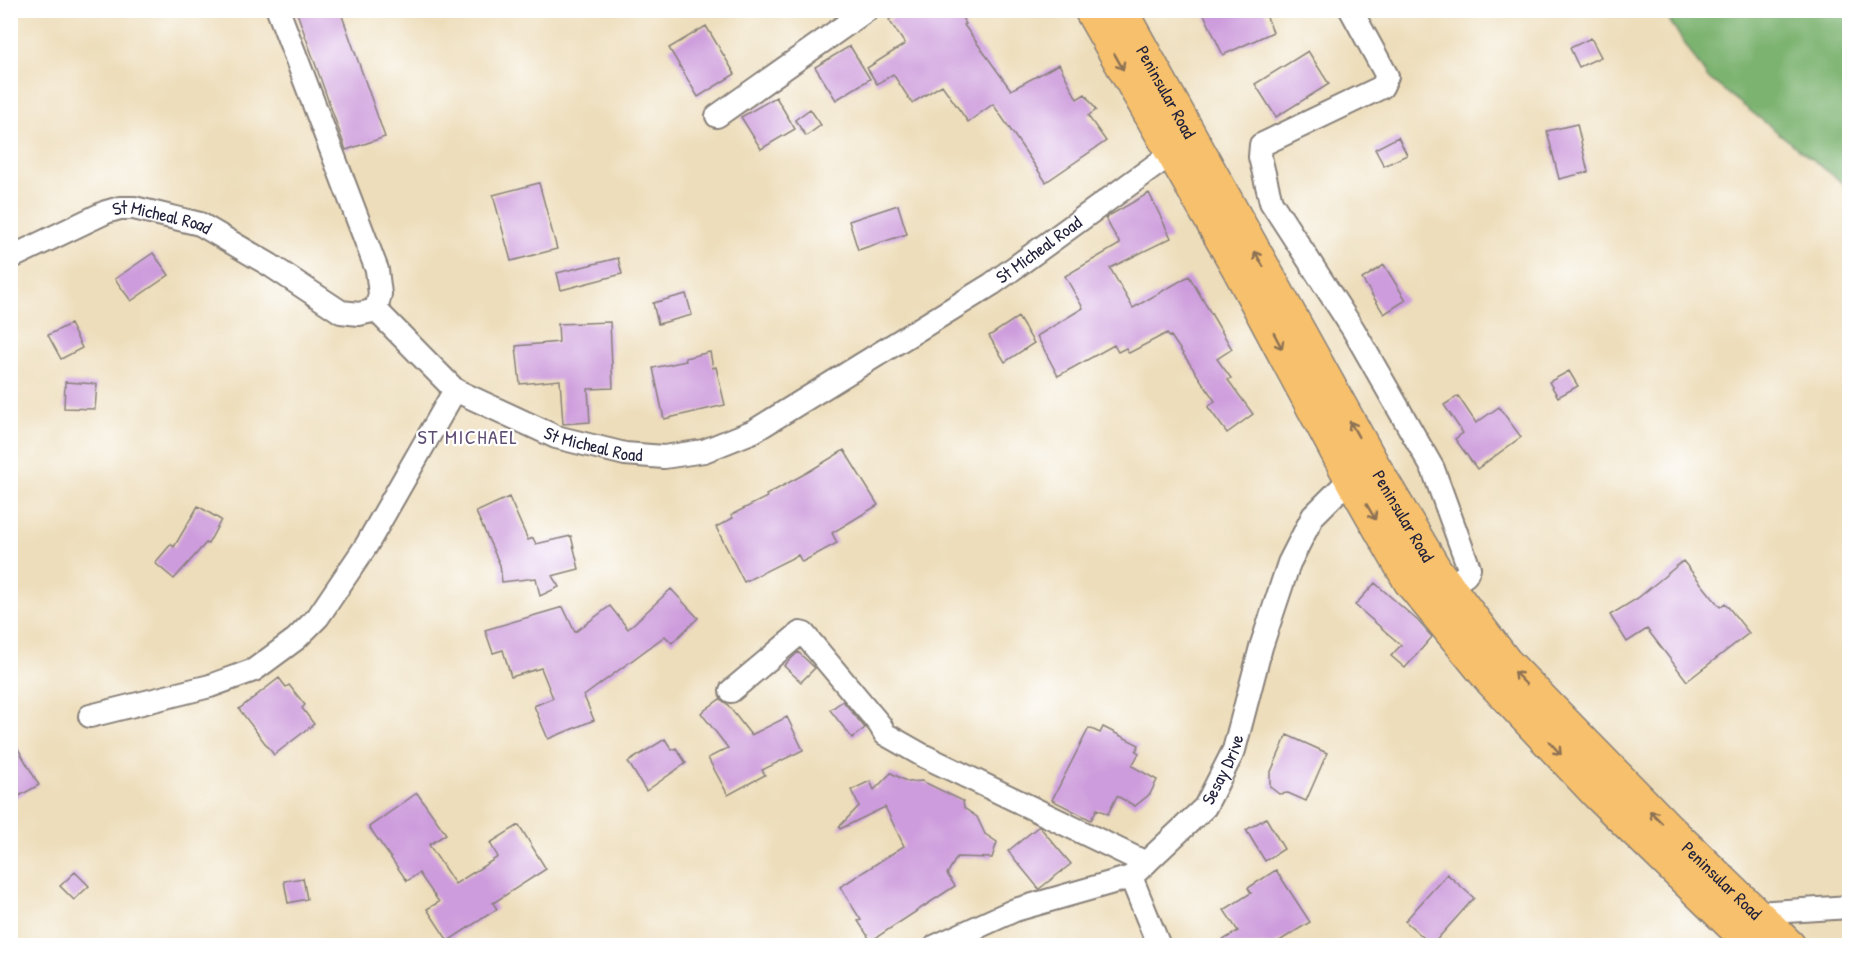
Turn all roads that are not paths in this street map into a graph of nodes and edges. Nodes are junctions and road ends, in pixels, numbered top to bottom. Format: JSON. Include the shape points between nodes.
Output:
{"nodes":[{"id":1,"x":278,"y":10,"type":"edge"},
{"id":2,"x":867,"y":10,"type":"edge"},
{"id":3,"x":1091,"y":10,"type":"edge"},
{"id":4,"x":1120,"y":10,"type":"edge"},
{"id":5,"x":1351,"y":10,"type":"edge"},
{"id":6,"x":717,"y":116,"type":"dead end"},
{"id":7,"x":1171,"y":154,"type":"junction"},
{"id":8,"x":10,"y":258,"type":"edge"},
{"id":9,"x":376,"y":310,"type":"junction"},
{"id":10,"x":454,"y":390,"type":"junction"},
{"id":11,"x":1363,"y":472,"type":"junction"},
{"id":12,"x":1448,"y":587,"type":"junction"},
{"id":13,"x":731,"y":691,"type":"dead end"},
{"id":14,"x":90,"y":716,"type":"dead end"},
{"id":15,"x":1138,"y":870,"type":"junction"},
{"id":16,"x":1850,"y":907,"type":"edge"},
{"id":17,"x":1756,"y":913,"type":"junction"},
{"id":18,"x":936,"y":945,"type":"edge"},
{"id":19,"x":1159,"y":945,"type":"edge"},
{"id":20,"x":1754,"y":945,"type":"edge"},
{"id":21,"x":1789,"y":945,"type":"edge"}],
"edges":[{"from":1,"to":9,"type":"street","via":[[377,270],[380,294]]},
{"from":2,"to":6,"type":"street"},
{"from":3,"to":7,"type":"main road","name":"Peninsular Road","one_way":true},
{"from":11,"to":4,"type":"main road","name":"Peninsular Road","one_way":true},
{"from":5,"to":12,"type":"street","via":[[1386,76],[1382,87],[1261,146],[1260,157],[1271,202],[1353,329],[1433,469],[1468,568],[1466,575]]},
{"from":7,"to":10,"type":"street","name":"St Micheal Road","via":[[992,284],[754,431],[704,451],[664,457],[625,454],[556,437]]},
{"from":7,"to":11,"type":"main road","name":"Peninsular Road","one_way":true},
{"from":8,"to":9,"type":"street","name":"St Micheal Road","via":[[106,212],[134,208],[200,224],[341,312],[359,314]]},
{"from":9,"to":10,"type":"street","name":"St Micheal Road"},
{"from":10,"to":14,"type":"street","via":[[366,546],[318,617],[296,639],[254,670],[210,686]]},
{"from":11,"to":12,"type":"main road","name":"Peninsular Road"},
{"from":11,"to":15,"type":"street","name":"Sesay Drive","via":[[1313,516],[1289,563],[1261,647],[1234,750],[1205,807]]},
{"from":11,"to":20,"type":"main road","name":"Peninsular Road","one_way":true,"via":[[1410,581],[1492,681],[1597,793]]},
{"from":17,"to":12,"type":"main road","name":"Peninsular Road","one_way":true,"via":[[1505,662]]},
{"from":13,"to":15,"type":"street","via":[[800,633],[804,634],[885,734]]},
{"from":15,"to":18,"type":"street","name":"Sesay Drive","via":[[1015,910]]},
{"from":15,"to":19,"type":"street"},
{"from":16,"to":17,"type":"street"},
{"from":17,"to":21,"type":"main road","name":"Peninsular Road"}]}
